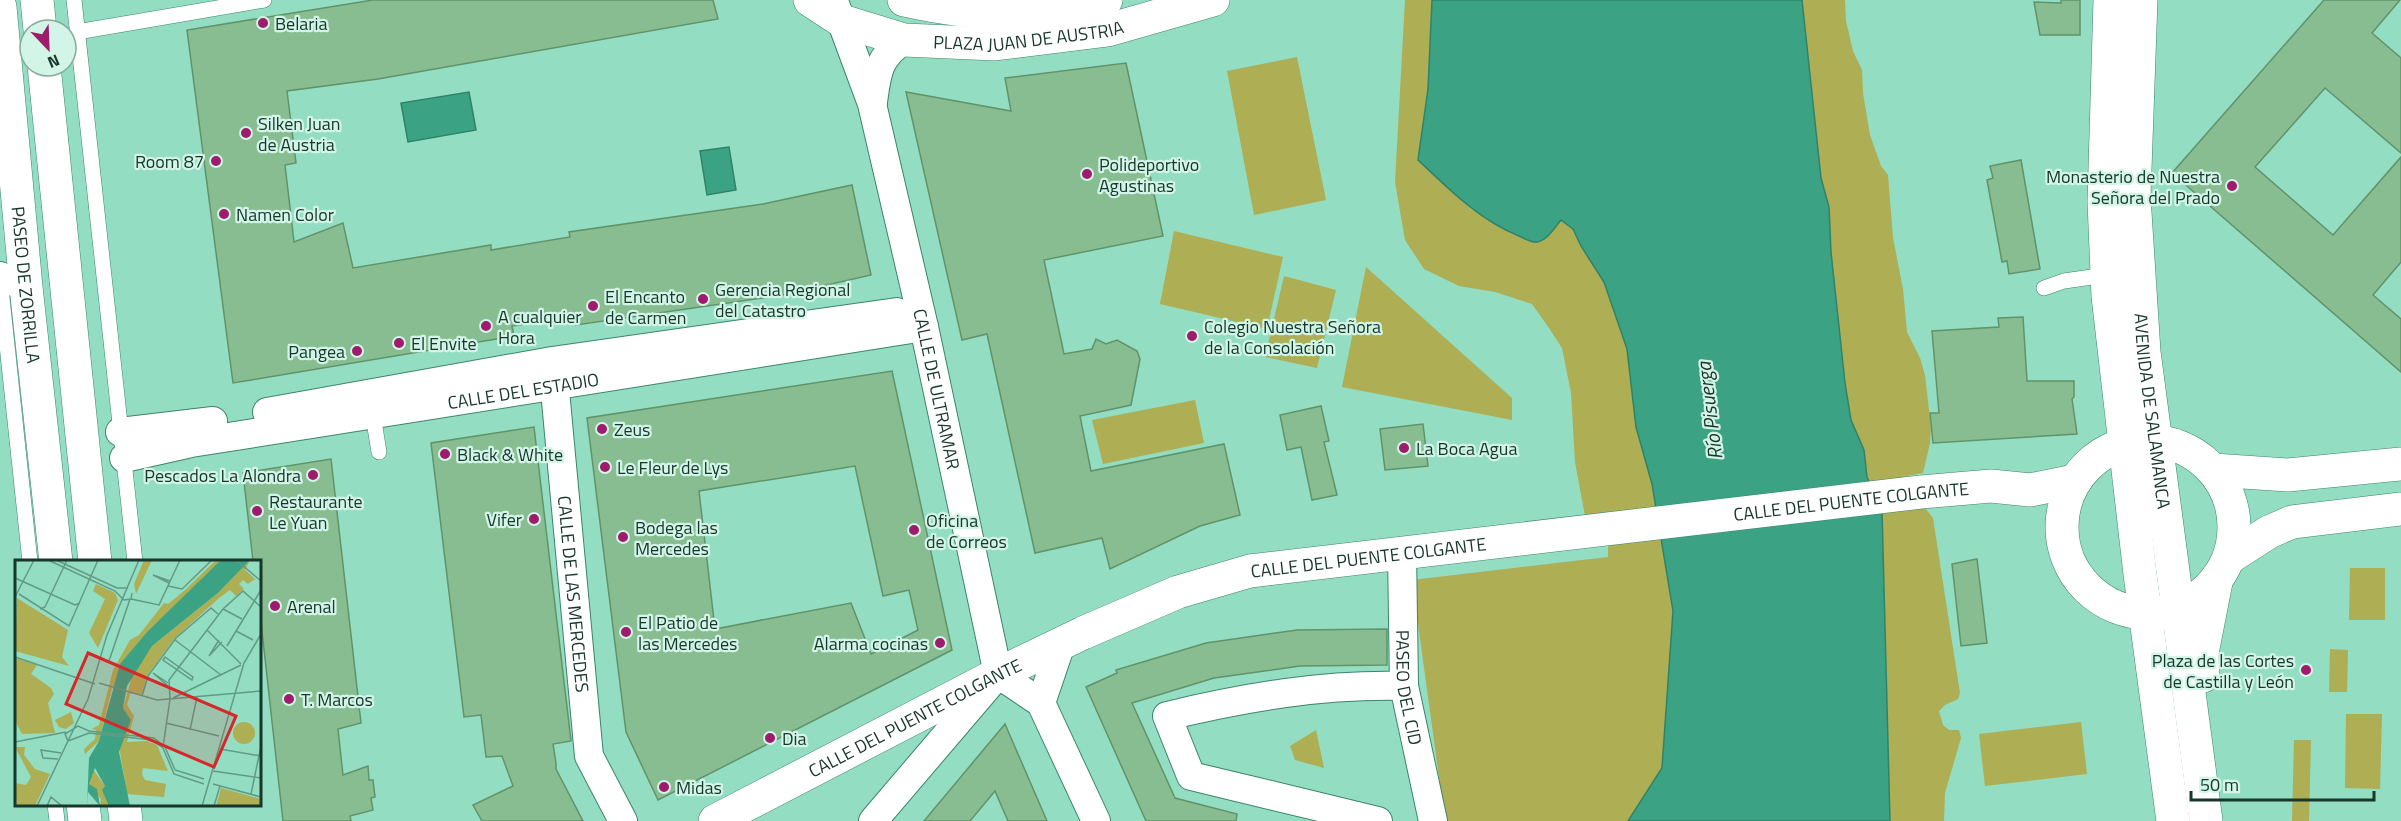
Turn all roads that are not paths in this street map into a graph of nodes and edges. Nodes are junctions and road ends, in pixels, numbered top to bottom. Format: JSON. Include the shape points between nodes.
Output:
{"nodes":[{"id":1,"x":37,"y":0,"type":"edge"},
{"id":2,"x":74,"y":0,"type":"edge"},
{"id":3,"x":264,"y":0,"type":"edge"},
{"id":4,"x":810,"y":0,"type":"edge"},
{"id":5,"x":904,"y":0,"type":"edge"},
{"id":6,"x":1106,"y":0,"type":"edge"},
{"id":7,"x":1213,"y":0,"type":"edge"},
{"id":8,"x":2141,"y":0,"type":"edge"},
{"id":9,"x":183,"y":7,"type":"edge"},
{"id":10,"x":0,"y":8,"type":"edge"},
{"id":11,"x":838,"y":11,"type":"edge"},
{"id":12,"x":2109,"y":12,"type":"edge"},
{"id":13,"x":39,"y":18,"type":"edge"},
{"id":14,"x":76,"y":18,"type":"edge"},
{"id":15,"x":78,"y":32,"type":"edge"},
{"id":16,"x":904,"y":39,"type":"junction"},
{"id":17,"x":78,"y":41,"type":"edge"},
{"id":18,"x":45,"y":78,"type":"edge"},
{"id":19,"x":872,"y":104,"type":"junction"},
{"id":20,"x":9,"y":280,"type":"edge"},
{"id":21,"x":2100,"y":286,"type":"junction"},
{"id":22,"x":2044,"y":288,"type":"dead end"},
{"id":23,"x":922,"y":317,"type":"junction"},
{"id":24,"x":553,"y":374,"type":"junction"},
{"id":25,"x":373,"y":415,"type":"junction"},
{"id":26,"x":2140,"y":443,"type":"junction"},
{"id":27,"x":122,"y":445,"type":"junction"},
{"id":28,"x":379,"y":452,"type":"dead end"},
{"id":29,"x":2401,"y":464,"type":"edge"},
{"id":30,"x":2213,"y":470,"type":"junction"},
{"id":31,"x":2075,"y":481,"type":"junction"},
{"id":32,"x":2401,"y":509,"type":"edge"},
{"id":33,"x":1402,"y":552,"type":"junction"},
{"id":34,"x":52,"y":554,"type":"edge"},
{"id":35,"x":30,"y":560,"type":"edge"},
{"id":36,"x":95,"y":560,"type":"edge"},
{"id":37,"x":135,"y":560,"type":"edge"},
{"id":38,"x":2223,"y":569,"type":"junction"},
{"id":39,"x":2178,"y":608,"type":"junction"},
{"id":40,"x":2145,"y":613,"type":"junction"},
{"id":41,"x":1061,"y":644,"type":"junction"},
{"id":42,"x":998,"y":674,"type":"junction"},
{"id":43,"x":1404,"y":686,"type":"junction"},
{"id":44,"x":1041,"y":703,"type":"junction"},
{"id":45,"x":913,"y":718,"type":"junction"},
{"id":46,"x":2194,"y":730,"type":"junction"},
{"id":47,"x":939,"y":744,"type":"junction"},
{"id":48,"x":56,"y":806,"type":"edge"},
{"id":49,"x":83,"y":806,"type":"edge"},
{"id":50,"x":124,"y":806,"type":"edge"},
{"id":51,"x":57,"y":821,"type":"edge"},
{"id":52,"x":84,"y":821,"type":"edge"},
{"id":53,"x":126,"y":821,"type":"edge"},
{"id":54,"x":624,"y":821,"type":"edge"},
{"id":55,"x":715,"y":821,"type":"edge"},
{"id":56,"x":873,"y":821,"type":"edge"},
{"id":57,"x":1095,"y":821,"type":"edge"},
{"id":58,"x":1378,"y":821,"type":"edge"},
{"id":59,"x":1433,"y":821,"type":"edge"},
{"id":60,"x":2173,"y":821,"type":"edge"},
{"id":61,"x":2206,"y":821,"type":"edge"}],
"edges":[{"from":1,"to":13,"type":"main road"},
{"from":2,"to":14,"type":"lane"},
{"from":3,"to":9,"type":"lane"},
{"from":4,"to":11,"type":"main road","name":"PLAZA JUAN DE AUSTRIA"},
{"from":5,"to":6,"type":"main road","name":"PLAZA JUAN DE AUSTRIA","via":[[994,14],[1080,7]]},
{"from":7,"to":16,"type":"main road","name":"PLAZA JUAN DE AUSTRIA","via":[[1108,30],[1033,41],[995,44]]},
{"from":8,"to":26,"type":"main road","name":"AVENIDA DE SALAMANCA","via":[[2134,197],[2144,352]]},
{"from":9,"to":15,"type":"lane"},
{"from":10,"to":20,"type":"main road","name":"PASEO DE ZORRILLA"},
{"from":11,"to":16,"type":"main road","name":"PLAZA JUAN DE AUSTRIA"},
{"from":11,"to":19,"type":"street","name":"CALLE DE ULTRAMAR"},
{"from":12,"to":21,"type":"main road","name":"AVENIDA DE SALAMANCA"},
{"from":16,"to":19,"type":"street","name":"CALLE DE ULTRAMAR","via":[[892,47],[879,66]]},
{"from":17,"to":27,"type":"lane"},
{"from":18,"to":36,"type":"main road"},
{"from":19,"to":23,"type":"street","name":"CALLE DE ULTRAMAR"},
{"from":20,"to":34,"type":"main road","name":"PASEO DE ZORRILLA"},
{"from":20,"to":35,"type":"lane"},
{"from":21,"to":22,"type":"lane","via":[[2064,281]]},
{"from":21,"to":26,"type":"main road","name":"AVENIDA DE SALAMANCA"},
{"from":23,"to":24,"type":"street","name":"CALLE DEL ESTADIO"},
{"from":23,"to":42,"type":"street","name":"CALLE DE ULTRAMAR"},
{"from":24,"to":25,"type":"street","name":"CALLE DEL ESTADIO"},
{"from":24,"to":27,"type":"street","name":"CALLE DEL ESTADIO","via":[[189,425]]},
{"from":24,"to":54,"type":"street","name":"CALLE DE LAS MERCEDES","via":[[589,756]]},
{"from":25,"to":27,"type":"street","name":"CALLE DEL ESTADIO","via":[[191,443]]},
{"from":25,"to":28,"type":"lane"},
{"from":26,"to":30,"type":"main road","via":[[2176,446]]},
{"from":26,"to":31,"type":"main road","via":[[2097,459]]},
{"from":26,"to":39,"type":"main road","name":"AVENIDA DE SALAMANCA"},
{"from":26,"to":40,"type":"main road","name":"AVENIDA DE SALAMANCA"},
{"from":27,"to":37,"type":"lane"},
{"from":29,"to":30,"type":"main road","via":[[2288,475]]},
{"from":30,"to":38,"type":"main road","via":[[2232,507],[2234,528]]},
{"from":31,"to":33,"type":"main road","name":"CALLE DEL PUENTE COLGANTE","via":[[2030,490],[1991,486],[1921,492]]},
{"from":31,"to":40,"type":"main road","via":[[2062,524],[2072,568],[2102,600]]},
{"from":32,"to":38,"type":"main road","via":[[2292,522],[2269,532]]},
{"from":33,"to":41,"type":"main road","name":"CALLE DEL PUENTE COLGANTE","via":[[1250,571],[1178,592]]},
{"from":33,"to":43,"type":"street","name":"PASEO DEL CID"},
{"from":38,"to":39,"type":"main road","via":[[2196,598]]},
{"from":38,"to":46,"type":"main road","via":[[2202,652],[2206,714]]},
{"from":39,"to":40,"type":"main road"},
{"from":39,"to":46,"type":"main road","name":"AVENIDA DE SALAMANCA"},
{"from":40,"to":60,"type":"main road","name":"AVENIDA DE SALAMANCA"},
{"from":41,"to":42,"type":"main road","name":"CALLE DEL PUENTE COLGANTE"},
{"from":41,"to":44,"type":"street"},
{"from":42,"to":44,"type":"street"},
{"from":42,"to":45,"type":"main road","name":"CALLE DEL PUENTE COLGANTE"},
{"from":42,"to":47,"type":"street"},
{"from":43,"to":58,"type":"street","via":[[1302,690],[1167,716],[1191,776]]},
{"from":43,"to":59,"type":"street","name":"PASEO DEL CID"},
{"from":44,"to":57,"type":"street"},
{"from":45,"to":47,"type":"street","via":[[932,726]]},
{"from":45,"to":55,"type":"main road","name":"CALLE DEL PUENTE COLGANTE"},
{"from":46,"to":61,"type":"main road","name":"AVENIDA DE SALAMANCA"},
{"from":47,"to":56,"type":"street"},
{"from":48,"to":51,"type":"lane"},
{"from":49,"to":52,"type":"main road"},
{"from":50,"to":53,"type":"main road"}]}
